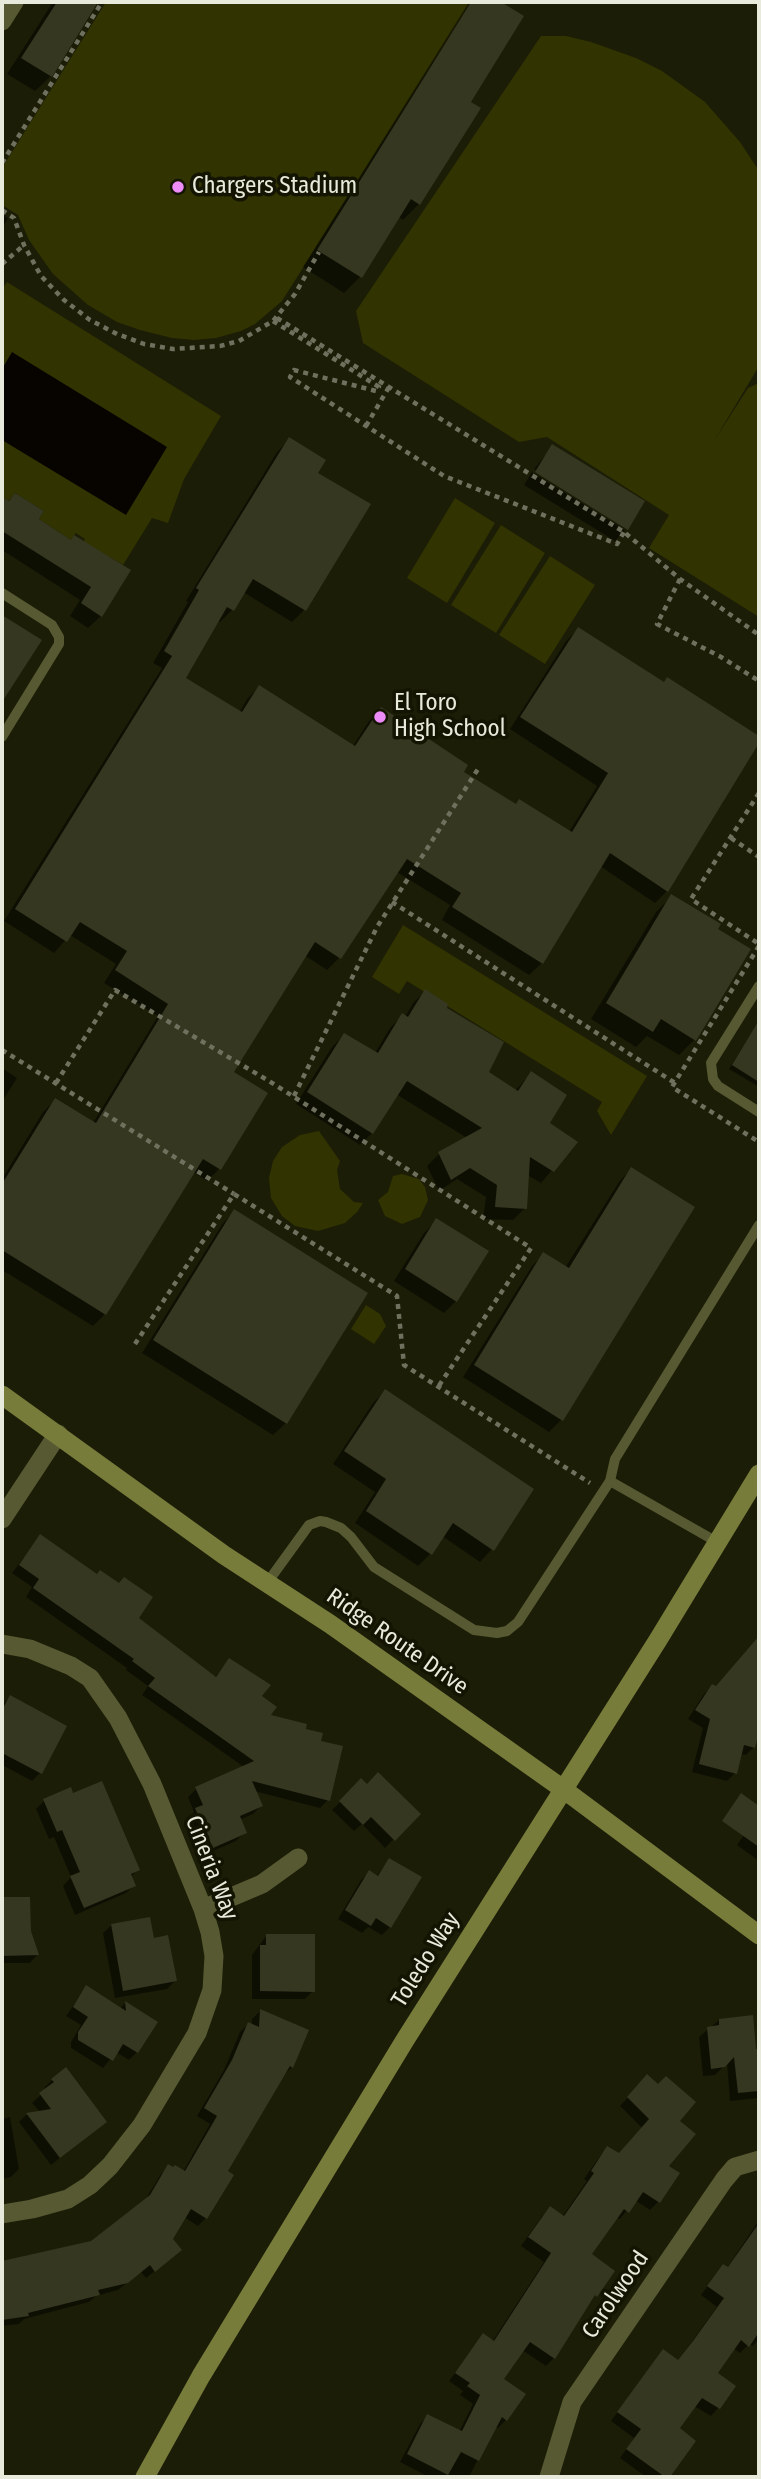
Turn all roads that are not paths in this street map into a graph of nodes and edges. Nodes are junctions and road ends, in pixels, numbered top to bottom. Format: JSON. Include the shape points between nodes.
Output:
{"nodes":[{"id":1,"x":14,"y":2,"type":"edge"},
{"id":2,"x":2,"y":21,"type":"edge"},
{"id":3,"x":2,"y":593,"type":"edge"},
{"id":4,"x":2,"y":737,"type":"edge"},
{"id":5,"x":759,"y":986,"type":"edge"},
{"id":6,"x":759,"y":1112,"type":"edge"},
{"id":7,"x":759,"y":1225,"type":"edge"},
{"id":8,"x":2,"y":1395,"type":"edge"},
{"id":9,"x":58,"y":1434,"type":"junction"},
{"id":10,"x":759,"y":1474,"type":"edge"},
{"id":11,"x":610,"y":1481,"type":"junction"},
{"id":12,"x":2,"y":1519,"type":"edge"},
{"id":13,"x":717,"y":1542,"type":"junction"},
{"id":14,"x":267,"y":1583,"type":"junction"},
{"id":15,"x":2,"y":1644,"type":"edge"},
{"id":16,"x":562,"y":1789,"type":"junction"},
{"id":17,"x":298,"y":1858,"type":"dead end"},
{"id":18,"x":203,"y":1909,"type":"junction"},
{"id":19,"x":759,"y":1935,"type":"edge"},
{"id":20,"x":756,"y":2161,"type":"edge"},
{"id":21,"x":2,"y":2214,"type":"edge"},
{"id":22,"x":145,"y":2477,"type":"edge"},
{"id":23,"x":549,"y":2477,"type":"edge"}],
"edges":[{"from":1,"to":2,"type":"street"},
{"from":3,"to":4,"type":"lane","via":[[52,625],[59,644]]},
{"from":5,"to":6,"type":"lane","via":[[711,1063],[718,1086]]},
{"from":7,"to":11,"type":"lane","via":[[615,1459]]},
{"from":8,"to":9,"type":"main road","name":"Ridge Route Drive"},
{"from":9,"to":12,"type":"street"},
{"from":9,"to":14,"type":"main road","name":"Ridge Route Drive"},
{"from":10,"to":13,"type":"main road","name":"Toledo Way"},
{"from":11,"to":13,"type":"lane"},
{"from":11,"to":14,"type":"lane","via":[[518,1622],[507,1631],[474,1630],[374,1567],[351,1537],[326,1522],[309,1525]]},
{"from":13,"to":16,"type":"main road","name":"Toledo Way"},
{"from":14,"to":16,"type":"main road","name":"Ridge Route Drive"},
{"from":15,"to":18,"type":"street","name":"Cineria Way","via":[[41,1653],[90,1678],[118,1718],[152,1784]]},
{"from":16,"to":19,"type":"main road","name":"Ridge Route Drive"},
{"from":16,"to":22,"type":"main road","name":"Toledo Way","via":[[201,2376]]},
{"from":17,"to":18,"type":"street","via":[[262,1884]]},
{"from":18,"to":21,"type":"street","name":"Cineria Way","via":[[214,1956],[208,2003],[197,2033],[142,2125],[110,2166],[68,2199]]},
{"from":20,"to":23,"type":"street","name":"Carolwood","via":[[735,2167],[724,2180],[572,2402]]}]}
